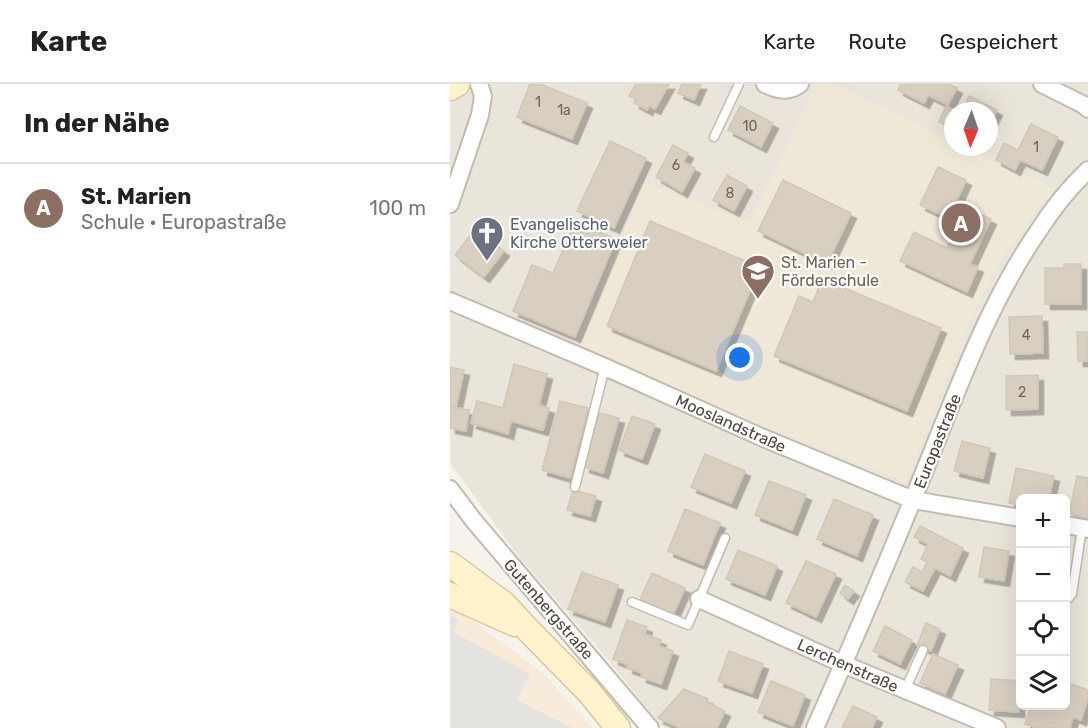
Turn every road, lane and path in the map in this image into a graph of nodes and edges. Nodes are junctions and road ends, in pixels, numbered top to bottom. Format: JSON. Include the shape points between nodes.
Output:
{"nodes":[{"id":1,"x":457,"y":84,"type":"edge"},
{"id":2,"x":479,"y":84,"type":"edge"},
{"id":3,"x":739,"y":84,"type":"edge"},
{"id":4,"x":765,"y":84,"type":"edge"},
{"id":5,"x":800,"y":84,"type":"edge"},
{"id":6,"x":1042,"y":84,"type":"edge"},
{"id":7,"x":450,"y":88,"type":"edge"},
{"id":8,"x":1088,"y":109,"type":"edge"},
{"id":9,"x":714,"y":137,"type":"dead end"},
{"id":10,"x":1088,"y":171,"type":"edge"},
{"id":11,"x":450,"y":204,"type":"edge"},
{"id":12,"x":450,"y":301,"type":"edge"},
{"id":13,"x":605,"y":367,"type":"junction"},
{"id":14,"x":575,"y":486,"type":"dead end"},
{"id":15,"x":450,"y":489,"type":"edge"},
{"id":16,"x":913,"y":500,"type":"junction"},
{"id":17,"x":1016,"y":517,"type":"edge"},
{"id":18,"x":1078,"y":527,"type":"edge"},
{"id":19,"x":725,"y":538,"type":"dead end"},
{"id":20,"x":450,"y":564,"type":"edge"},
{"id":21,"x":450,"y":595,"type":"edge"},
{"id":22,"x":1070,"y":595,"type":"edge"},
{"id":23,"x":699,"y":599,"type":"junction"},
{"id":24,"x":632,"y":602,"type":"dead end"},
{"id":25,"x":528,"y":630,"type":"junction"},
{"id":26,"x":922,"y":650,"type":"dead end"},
{"id":27,"x":843,"y":664,"type":"junction"},
{"id":28,"x":904,"y":690,"type":"junction"},
{"id":29,"x":618,"y":728,"type":"edge"},
{"id":30,"x":650,"y":728,"type":"edge"},
{"id":31,"x":815,"y":728,"type":"edge"},
{"id":32,"x":997,"y":728,"type":"edge"}],
"edges":[{"from":1,"to":7,"type":"main road"},
{"from":2,"to":11,"type":"street","via":[[483,96],[480,115]]},
{"from":3,"to":9,"type":"lane"},
{"from":4,"to":5,"type":"street","via":[[785,90]]},
{"from":6,"to":8,"type":"street"},
{"from":10,"to":16,"type":"street","name":"Europastraße","via":[[1049,214],[1015,267],[985,324]]},
{"from":12,"to":13,"type":"street","name":"Mooslandstraße"},
{"from":13,"to":14,"type":"lane"},
{"from":13,"to":16,"type":"street","name":"Mooslandstraße"},
{"from":15,"to":30,"type":"street","name":"Gutenbergstraße"},
{"from":16,"to":17,"type":"street","name":"Mooslandstraße"},
{"from":16,"to":27,"type":"street","name":"Europastraße"},
{"from":18,"to":22,"type":"lane"},
{"from":19,"to":23,"type":"lane"},
{"from":20,"to":25,"type":"main road","via":[[504,603]]},
{"from":21,"to":25,"type":"main road"},
{"from":23,"to":24,"type":"lane","via":[[688,625]]},
{"from":23,"to":27,"type":"street","name":"Lerchenstraße"},
{"from":25,"to":29,"type":"main road"},
{"from":26,"to":28,"type":"lane"},
{"from":27,"to":28,"type":"street","name":"Lerchenstraße"},
{"from":27,"to":31,"type":"street","name":"Europastraße"},
{"from":28,"to":32,"type":"street","name":"Lerchenstraße"}]}
